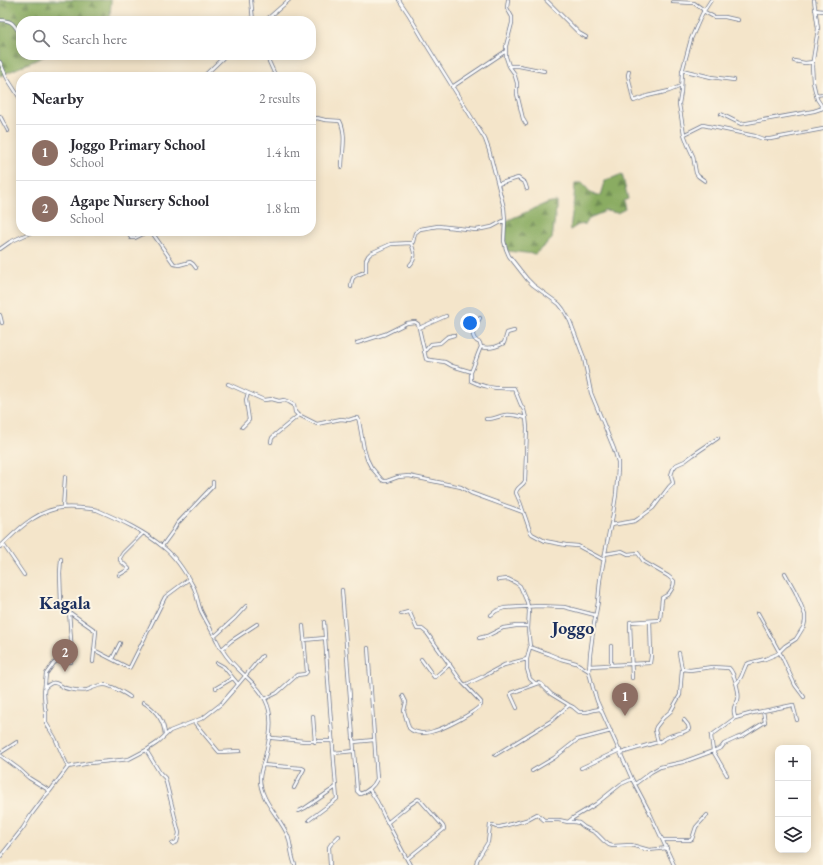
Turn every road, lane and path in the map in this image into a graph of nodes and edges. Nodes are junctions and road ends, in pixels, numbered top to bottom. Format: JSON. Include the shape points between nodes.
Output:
{"nodes":[{"id":1,"x":251,"y":0,"type":"edge"},
{"id":2,"x":289,"y":0,"type":"edge"},
{"id":3,"x":399,"y":0,"type":"edge"},
{"id":4,"x":508,"y":0,"type":"edge"},
{"id":5,"x":546,"y":0,"type":"edge"},
{"id":6,"x":711,"y":0,"type":"edge"},
{"id":7,"x":814,"y":0,"type":"edge"},
{"id":8,"x":673,"y":2,"type":"dead end"},
{"id":9,"x":815,"y":10,"type":"junction"},
{"id":10,"x":703,"y":11,"type":"junction"},
{"id":11,"x":823,"y":11,"type":"edge"},
{"id":12,"x":253,"y":16,"type":"edge"},
{"id":13,"x":271,"y":16,"type":"edge"},
{"id":14,"x":0,"y":20,"type":"edge"},
{"id":15,"x":738,"y":20,"type":"dead end"},
{"id":16,"x":16,"y":27,"type":"edge"},
{"id":17,"x":586,"y":37,"type":"dead end"},
{"id":18,"x":506,"y":50,"type":"junction"},
{"id":19,"x":221,"y":60,"type":"edge"},
{"id":20,"x":268,"y":60,"type":"edge"},
{"id":21,"x":794,"y":61,"type":"dead end"},
{"id":22,"x":0,"y":62,"type":"edge"},
{"id":23,"x":813,"y":62,"type":"junction"},
{"id":24,"x":509,"y":66,"type":"junction"},
{"id":25,"x":682,"y":70,"type":"junction"},
{"id":26,"x":544,"y":71,"type":"dead end"},
{"id":27,"x":629,"y":71,"type":"dead end"},
{"id":28,"x":208,"y":72,"type":"edge"},
{"id":29,"x":274,"y":72,"type":"edge"},
{"id":30,"x":734,"y":80,"type":"dead end"},
{"id":31,"x":681,"y":86,"type":"junction"},
{"id":32,"x":452,"y":87,"type":"junction"},
{"id":33,"x":16,"y":92,"type":"edge"},
{"id":34,"x":823,"y":94,"type":"edge"},
{"id":35,"x":816,"y":95,"type":"junction"},
{"id":36,"x":823,"y":108,"type":"edge"},
{"id":37,"x":721,"y":114,"type":"dead end"},
{"id":38,"x":0,"y":116,"type":"edge"},
{"id":39,"x":316,"y":118,"type":"edge"},
{"id":40,"x":526,"y":124,"type":"dead end"},
{"id":41,"x":823,"y":129,"type":"edge"},
{"id":42,"x":8,"y":131,"type":"dead end"},
{"id":43,"x":685,"y":134,"type":"junction"},
{"id":44,"x":342,"y":167,"type":"dead end"},
{"id":45,"x":705,"y":181,"type":"dead end"},
{"id":46,"x":498,"y":184,"type":"junction"},
{"id":47,"x":527,"y":189,"type":"dead end"},
{"id":48,"x":506,"y":220,"type":"junction"},
{"id":49,"x":24,"y":236,"type":"edge"},
{"id":50,"x":130,"y":236,"type":"edge"},
{"id":51,"x":139,"y":236,"type":"edge"},
{"id":52,"x":154,"y":236,"type":"edge"},
{"id":53,"x":411,"y":243,"type":"junction"},
{"id":54,"x":0,"y":249,"type":"edge"},
{"id":55,"x":410,"y":265,"type":"dead end"},
{"id":56,"x":196,"y":268,"type":"dead end"},
{"id":57,"x":351,"y":287,"type":"dead end"},
{"id":58,"x":0,"y":314,"type":"edge"},
{"id":59,"x":446,"y":316,"type":"dead end"},
{"id":60,"x":480,"y":318,"type":"dead end"},
{"id":61,"x":2,"y":322,"type":"dead end"},
{"id":62,"x":419,"y":328,"type":"junction"},
{"id":63,"x":514,"y":331,"type":"dead end"},
{"id":64,"x":454,"y":335,"type":"dead end"},
{"id":65,"x":357,"y":343,"type":"dead end"},
{"id":66,"x":481,"y":347,"type":"junction"},
{"id":67,"x":424,"y":352,"type":"junction"},
{"id":68,"x":471,"y":372,"type":"junction"},
{"id":69,"x":228,"y":384,"type":"dead end"},
{"id":70,"x":248,"y":394,"type":"junction"},
{"id":71,"x":299,"y":415,"type":"junction"},
{"id":72,"x":526,"y":418,"type":"junction"},
{"id":73,"x":486,"y":419,"type":"dead end"},
{"id":74,"x":242,"y":427,"type":"dead end"},
{"id":75,"x":718,"y":438,"type":"dead end"},
{"id":76,"x":271,"y":442,"type":"dead end"},
{"id":77,"x":65,"y":477,"type":"dead end"},
{"id":78,"x":213,"y":482,"type":"dead end"},
{"id":79,"x":63,"y":508,"type":"junction"},
{"id":80,"x":524,"y":512,"type":"junction"},
{"id":81,"x":611,"y":525,"type":"junction"},
{"id":82,"x":143,"y":533,"type":"junction"},
{"id":83,"x":3,"y":544,"type":"junction"},
{"id":84,"x":162,"y":546,"type":"junction"},
{"id":85,"x":0,"y":547,"type":"edge"},
{"id":86,"x":605,"y":554,"type":"junction"},
{"id":87,"x":61,"y":559,"type":"dead end"},
{"id":88,"x":604,"y":560,"type":"junction"},
{"id":89,"x":785,"y":573,"type":"dead end"},
{"id":90,"x":118,"y":574,"type":"dead end"},
{"id":91,"x":24,"y":575,"type":"dead end"},
{"id":92,"x":189,"y":579,"type":"junction"},
{"id":93,"x":498,"y":580,"type":"dead end"},
{"id":94,"x":342,"y":590,"type":"dead end"},
{"id":95,"x":246,"y":606,"type":"dead end"},
{"id":96,"x":528,"y":606,"type":"junction"},
{"id":97,"x":69,"y":611,"type":"junction"},
{"id":98,"x":758,"y":613,"type":"dead end"},
{"id":99,"x":401,"y":614,"type":"dead end"},
{"id":100,"x":491,"y":615,"type":"dead end"},
{"id":101,"x":595,"y":615,"type":"junction"},
{"id":102,"x":650,"y":621,"type":"junction"},
{"id":103,"x":324,"y":622,"type":"dead end"},
{"id":104,"x":257,"y":624,"type":"dead end"},
{"id":105,"x":303,"y":626,"type":"dead end"},
{"id":106,"x":528,"y":626,"type":"junction"},
{"id":107,"x":215,"y":636,"type":"junction"},
{"id":108,"x":325,"y":638,"type":"junction"},
{"id":109,"x":479,"y":638,"type":"dead end"},
{"id":110,"x":304,"y":640,"type":"junction"},
{"id":111,"x":120,"y":643,"type":"dead end"},
{"id":112,"x":610,"y":646,"type":"dead end"},
{"id":113,"x":530,"y":647,"type":"junction"},
{"id":114,"x":368,"y":648,"type":"dead end"},
{"id":115,"x":222,"y":649,"type":"junction"},
{"id":116,"x":94,"y":650,"type":"junction"},
{"id":117,"x":780,"y":652,"type":"junction"},
{"id":118,"x":679,"y":653,"type":"dead end"},
{"id":119,"x":262,"y":656,"type":"dead end"},
{"id":120,"x":112,"y":659,"type":"junction"},
{"id":121,"x":421,"y":659,"type":"dead end"},
{"id":122,"x":527,"y":659,"type":"junction"},
{"id":123,"x":93,"y":662,"type":"dead end"},
{"id":124,"x":217,"y":663,"type":"dead end"},
{"id":125,"x":450,"y":664,"type":"junction"},
{"id":126,"x":631,"y":664,"type":"junction"},
{"id":127,"x":611,"y":665,"type":"junction"},
{"id":128,"x":589,"y":666,"type":"junction"},
{"id":129,"x":682,"y":669,"type":"junction"},
{"id":130,"x":589,"y":672,"type":"junction"},
{"id":131,"x":245,"y":676,"type":"junction"},
{"id":132,"x":233,"y":678,"type":"junction"},
{"id":133,"x":632,"y":678,"type":"dead end"},
{"id":134,"x":736,"y":683,"type":"junction"},
{"id":135,"x":238,"y":684,"type":"junction"},
{"id":136,"x":536,"y":684,"type":"junction"},
{"id":137,"x":466,"y":685,"type":"junction"},
{"id":138,"x":216,"y":688,"type":"dead end"},
{"id":139,"x":44,"y":689,"type":"junction"},
{"id":140,"x":403,"y":696,"type":"dead end"},
{"id":141,"x":130,"y":697,"type":"dead end"},
{"id":142,"x":804,"y":697,"type":"dead end"},
{"id":143,"x":265,"y":699,"type":"junction"},
{"id":144,"x":143,"y":702,"type":"dead end"},
{"id":145,"x":569,"y":705,"type":"junction"},
{"id":146,"x":517,"y":708,"type":"dead end"},
{"id":147,"x":600,"y":709,"type":"junction"},
{"id":148,"x":763,"y":711,"type":"junction"},
{"id":149,"x":313,"y":716,"type":"dead end"},
{"id":150,"x":735,"y":718,"type":"junction"},
{"id":151,"x":684,"y":720,"type":"dead end"},
{"id":152,"x":797,"y":720,"type":"dead end"},
{"id":153,"x":194,"y":722,"type":"junction"},
{"id":154,"x":611,"y":731,"type":"junction"},
{"id":155,"x":165,"y":736,"type":"junction"},
{"id":156,"x":269,"y":736,"type":"junction"},
{"id":157,"x":374,"y":740,"type":"junction"},
{"id":158,"x":333,"y":741,"type":"junction"},
{"id":159,"x":17,"y":742,"type":"dead end"},
{"id":160,"x":315,"y":742,"type":"junction"},
{"id":161,"x":354,"y":742,"type":"junction"},
{"id":162,"x":658,"y":742,"type":"junction"},
{"id":163,"x":146,"y":750,"type":"junction"},
{"id":164,"x":240,"y":751,"type":"dead end"},
{"id":165,"x":713,"y":751,"type":"junction"},
{"id":166,"x":354,"y":752,"type":"junction"},
{"id":167,"x":620,"y":752,"type":"junction"},
{"id":168,"x":334,"y":753,"type":"junction"},
{"id":169,"x":0,"y":754,"type":"edge"},
{"id":170,"x":495,"y":755,"type":"dead end"},
{"id":171,"x":263,"y":765,"type":"junction"},
{"id":172,"x":68,"y":767,"type":"junction"},
{"id":173,"x":581,"y":768,"type":"dead end"},
{"id":174,"x":532,"y":771,"type":"dead end"},
{"id":175,"x":727,"y":775,"type":"dead end"},
{"id":176,"x":632,"y":779,"type":"junction"},
{"id":177,"x":635,"y":784,"type":"junction"},
{"id":178,"x":336,"y":787,"type":"junction"},
{"id":179,"x":294,"y":788,"type":"dead end"},
{"id":180,"x":369,"y":789,"type":"junction"},
{"id":181,"x":50,"y":791,"type":"junction"},
{"id":182,"x":299,"y":811,"type":"dead end"},
{"id":183,"x":707,"y":815,"type":"dead end"},
{"id":184,"x":309,"y":820,"type":"dead end"},
{"id":185,"x":568,"y":822,"type":"junction"},
{"id":186,"x":387,"y":823,"type":"junction"},
{"id":187,"x":339,"y":836,"type":"dead end"},
{"id":188,"x":663,"y":840,"type":"junction"},
{"id":189,"x":172,"y":844,"type":"dead end"},
{"id":190,"x":667,"y":848,"type":"junction"},
{"id":191,"x":0,"y":857,"type":"edge"},
{"id":192,"x":407,"y":859,"type":"junction"},
{"id":193,"x":295,"y":865,"type":"edge"},
{"id":194,"x":330,"y":865,"type":"edge"},
{"id":195,"x":410,"y":865,"type":"edge"},
{"id":196,"x":476,"y":865,"type":"edge"},
{"id":197,"x":674,"y":865,"type":"edge"}],
"edges":[{"from":1,"to":12,"type":"street"},
{"from":2,"to":13,"type":"street"},
{"from":3,"to":32,"type":"street"},
{"from":4,"to":18,"type":"street","via":[[507,8],[512,23]]},
{"from":5,"to":17,"type":"street"},
{"from":6,"to":10,"type":"street"},
{"from":7,"to":9,"type":"street"},
{"from":8,"to":10,"type":"street","via":[[694,3]]},
{"from":9,"to":11,"type":"street"},
{"from":9,"to":23,"type":"street","via":[[818,32]]},
{"from":10,"to":15,"type":"street","via":[[714,17]]},
{"from":10,"to":25,"type":"street"},
{"from":14,"to":16,"type":"street","via":[[8,21]]},
{"from":18,"to":24,"type":"street"},
{"from":18,"to":32,"type":"street"},
{"from":19,"to":28,"type":"street"},
{"from":20,"to":29,"type":"street"},
{"from":21,"to":23,"type":"street"},
{"from":22,"to":33,"type":"street"},
{"from":23,"to":35,"type":"street"},
{"from":24,"to":26,"type":"street"},
{"from":24,"to":40,"type":"street","via":[[517,83],[517,94]]},
{"from":25,"to":30,"type":"street"},
{"from":25,"to":31,"type":"street"},
{"from":27,"to":31,"type":"street","via":[[634,101],[669,92]]},
{"from":31,"to":43,"type":"street","via":[[679,108]]},
{"from":32,"to":46,"type":"street","via":[[485,139]]},
{"from":34,"to":35,"type":"street"},
{"from":35,"to":36,"type":"street"},
{"from":36,"to":37,"type":"street","via":[[741,124]]},
{"from":38,"to":42,"type":"street"},
{"from":39,"to":44,"type":"street","via":[[340,122],[344,134]]},
{"from":41,"to":43,"type":"street","via":[[763,139],[704,125]]},
{"from":43,"to":45,"type":"street","via":[[696,173]]},
{"from":46,"to":47,"type":"street","via":[[518,178],[525,183]]},
{"from":46,"to":48,"type":"street"},
{"from":48,"to":53,"type":"street","via":[[492,227],[476,230],[438,226],[420,229],[415,233]]},
{"from":48,"to":81,"type":"street","via":[[504,241],[509,256],[533,285],[563,309],[584,358],[591,393],[618,462]]},
{"from":49,"to":54,"type":"street"},
{"from":50,"to":51,"type":"street"},
{"from":52,"to":56,"type":"street","via":[[174,264],[190,262]]},
{"from":53,"to":55,"type":"street","via":[[415,255]]},
{"from":53,"to":57,"type":"street","via":[[391,244],[371,253],[366,260],[366,271],[353,277]]},
{"from":58,"to":61,"type":"street"},
{"from":59,"to":62,"type":"street"},
{"from":60,"to":66,"type":"street","via":[[473,333]]},
{"from":62,"to":65,"type":"street","via":[[418,324],[411,322]]},
{"from":62,"to":67,"type":"street"},
{"from":63,"to":66,"type":"street","via":[[507,332],[505,341],[499,346]]},
{"from":64,"to":67,"type":"street","via":[[440,343],[431,344]]},
{"from":66,"to":68,"type":"street"},
{"from":67,"to":68,"type":"street","via":[[427,360],[445,362]]},
{"from":68,"to":72,"type":"street","via":[[471,381],[478,385],[500,389],[514,388]]},
{"from":69,"to":70,"type":"street"},
{"from":70,"to":71,"type":"street","via":[[264,400],[289,402],[294,405],[295,412]]},
{"from":70,"to":74,"type":"street","via":[[248,420]]},
{"from":71,"to":76,"type":"street","via":[[276,434]]},
{"from":71,"to":80,"type":"street","via":[[317,424],[358,418],[369,464],[384,481],[408,476],[461,487]]},
{"from":72,"to":73,"type":"street","via":[[505,415]]},
{"from":72,"to":80,"type":"street","via":[[525,481],[516,493]]},
{"from":75,"to":81,"type":"street","via":[[676,465],[671,475],[673,483],[650,511],[635,520]]},
{"from":77,"to":79,"type":"street"},
{"from":78,"to":84,"type":"street","via":[[213,486],[177,524]]},
{"from":79,"to":82,"type":"street","via":[[97,510]]},
{"from":79,"to":83,"type":"street","via":[[48,511],[32,520]]},
{"from":80,"to":88,"type":"street","via":[[532,534],[561,544],[578,546]]},
{"from":81,"to":86,"type":"street"},
{"from":82,"to":84,"type":"street"},
{"from":82,"to":90,"type":"street","via":[[120,558],[129,569]]},
{"from":83,"to":85,"type":"street"},
{"from":83,"to":91,"type":"street"},
{"from":84,"to":92,"type":"street"},
{"from":86,"to":88,"type":"street"},
{"from":86,"to":102,"type":"street","via":[[622,551],[628,554],[638,553],[643,561],[674,581],[668,595],[662,598],[660,620]]},
{"from":87,"to":97,"type":"street","via":[[61,604]]},
{"from":88,"to":101,"type":"street"},
{"from":89,"to":117,"type":"street","via":[[796,594],[805,621],[796,639]]},
{"from":92,"to":107,"type":"street"},
{"from":92,"to":120,"type":"street","via":[[165,597],[130,667]]},
{"from":93,"to":96,"type":"street","via":[[508,579],[520,586]]},
{"from":94,"to":161,"type":"street"},
{"from":95,"to":107,"type":"street"},
{"from":96,"to":100,"type":"street","via":[[504,608],[496,610]]},
{"from":96,"to":101,"type":"street","via":[[564,607]]},
{"from":96,"to":106,"type":"street"},
{"from":97,"to":116,"type":"street","via":[[96,631]]},
{"from":97,"to":139,"type":"street","via":[[71,662],[60,660],[54,663],[46,674]]},
{"from":98,"to":117,"type":"street"},
{"from":99,"to":125,"type":"street","via":[[410,613],[417,629],[427,633]]},
{"from":101,"to":128,"type":"street"},
{"from":102,"to":126,"type":"street","via":[[650,663]]},
{"from":102,"to":126,"type":"street","via":[[630,622]]},
{"from":103,"to":108,"type":"street"},
{"from":104,"to":115,"type":"street"},
{"from":105,"to":110,"type":"street"},
{"from":106,"to":109,"type":"street","via":[[502,628]]},
{"from":106,"to":113,"type":"street"},
{"from":107,"to":115,"type":"street"},
{"from":108,"to":110,"type":"street"},
{"from":108,"to":158,"type":"street"},
{"from":110,"to":143,"type":"street","via":[[307,672],[297,675],[277,694]]},
{"from":111,"to":120,"type":"street"},
{"from":112,"to":127,"type":"street"},
{"from":113,"to":122,"type":"street"},
{"from":113,"to":130,"type":"street","via":[[561,660],[576,663]]},
{"from":114,"to":157,"type":"street"},
{"from":115,"to":131,"type":"street"},
{"from":116,"to":120,"type":"street"},
{"from":116,"to":123,"type":"street"},
{"from":117,"to":134,"type":"street","via":[[746,664],[742,677]]},
{"from":117,"to":142,"type":"street","via":[[795,685]]},
{"from":118,"to":129,"type":"street"},
{"from":119,"to":131,"type":"street"},
{"from":121,"to":125,"type":"street","via":[[434,677]]},
{"from":122,"to":136,"type":"street","via":[[529,674]]},
{"from":122,"to":137,"type":"street","via":[[505,665]]},
{"from":124,"to":132,"type":"street"},
{"from":125,"to":137,"type":"street"},
{"from":126,"to":127,"type":"street"},
{"from":126,"to":133,"type":"street"},
{"from":127,"to":128,"type":"street"},
{"from":128,"to":130,"type":"street"},
{"from":129,"to":134,"type":"street","via":[[729,668]]},
{"from":129,"to":162,"type":"street","via":[[680,695],[655,730]]},
{"from":130,"to":147,"type":"street"},
{"from":131,"to":135,"type":"street"},
{"from":131,"to":143,"type":"street"},
{"from":132,"to":135,"type":"street"},
{"from":132,"to":138,"type":"street"},
{"from":134,"to":150,"type":"street","via":[[738,699],[733,711]]},
{"from":135,"to":153,"type":"street","via":[[221,704]]},
{"from":136,"to":145,"type":"street","via":[[542,684],[551,694]]},
{"from":136,"to":146,"type":"street","via":[[511,693]]},
{"from":137,"to":140,"type":"street","via":[[481,702],[480,706],[432,732],[416,732],[409,728]]},
{"from":139,"to":141,"type":"street","via":[[49,684],[56,683],[66,689],[82,691],[99,685],[110,685]]},
{"from":139,"to":172,"type":"street","via":[[46,723]]},
{"from":143,"to":156,"type":"street","via":[[270,717]]},
{"from":144,"to":155,"type":"street","via":[[158,714]]},
{"from":145,"to":147,"type":"street","via":[[583,713]]},
{"from":145,"to":170,"type":"street","via":[[551,721]]},
{"from":147,"to":154,"type":"street"},
{"from":148,"to":150,"type":"street"},
{"from":148,"to":152,"type":"street","via":[[793,705]]},
{"from":148,"to":165,"type":"street","via":[[765,722]]},
{"from":149,"to":160,"type":"street"},
{"from":150,"to":165,"type":"street","via":[[711,736]]},
{"from":151,"to":162,"type":"street","via":[[689,728],[687,731]]},
{"from":153,"to":155,"type":"street","via":[[170,731]]},
{"from":153,"to":164,"type":"street","via":[[219,752]]},
{"from":154,"to":167,"type":"street"},
{"from":154,"to":174,"type":"street","via":[[578,740]]},
{"from":155,"to":163,"type":"street"},
{"from":156,"to":160,"type":"street"},
{"from":156,"to":171,"type":"street"},
{"from":157,"to":161,"type":"street"},
{"from":157,"to":180,"type":"street","via":[[377,779]]},
{"from":158,"to":160,"type":"street"},
{"from":158,"to":168,"type":"street"},
{"from":159,"to":169,"type":"street"},
{"from":161,"to":166,"type":"street"},
{"from":162,"to":167,"type":"street"},
{"from":163,"to":172,"type":"street","via":[[125,760]]},
{"from":163,"to":189,"type":"street","via":[[165,778],[179,833],[177,842]]},
{"from":165,"to":175,"type":"street"},
{"from":165,"to":177,"type":"street","via":[[660,767]]},
{"from":166,"to":168,"type":"street"},
{"from":166,"to":180,"type":"street","via":[[359,794]]},
{"from":167,"to":173,"type":"street"},
{"from":167,"to":176,"type":"street"},
{"from":168,"to":178,"type":"street"},
{"from":169,"to":181,"type":"street","via":[[29,778]]},
{"from":171,"to":179,"type":"street","via":[[304,769]]},
{"from":171,"to":193,"type":"street","via":[[261,789],[288,837]]},
{"from":172,"to":181,"type":"street"},
{"from":176,"to":177,"type":"street"},
{"from":176,"to":185,"type":"street"},
{"from":177,"to":188,"type":"street"},
{"from":178,"to":182,"type":"street"},
{"from":178,"to":184,"type":"street","via":[[338,799]]},
{"from":180,"to":186,"type":"street"},
{"from":181,"to":191,"type":"street"},
{"from":183,"to":188,"type":"street","via":[[696,827],[692,839]]},
{"from":185,"to":190,"type":"street","via":[[579,823],[596,832],[613,846],[631,845],[649,850]]},
{"from":185,"to":196,"type":"street","via":[[544,820],[537,814],[526,820],[496,827],[492,825],[488,842]]},
{"from":186,"to":192,"type":"street"},
{"from":186,"to":192,"type":"street","via":[[418,799],[443,826],[443,830]]},
{"from":187,"to":194,"type":"street","via":[[329,847]]},
{"from":188,"to":190,"type":"street"},
{"from":190,"to":197,"type":"street"},
{"from":192,"to":195,"type":"street"}]}
